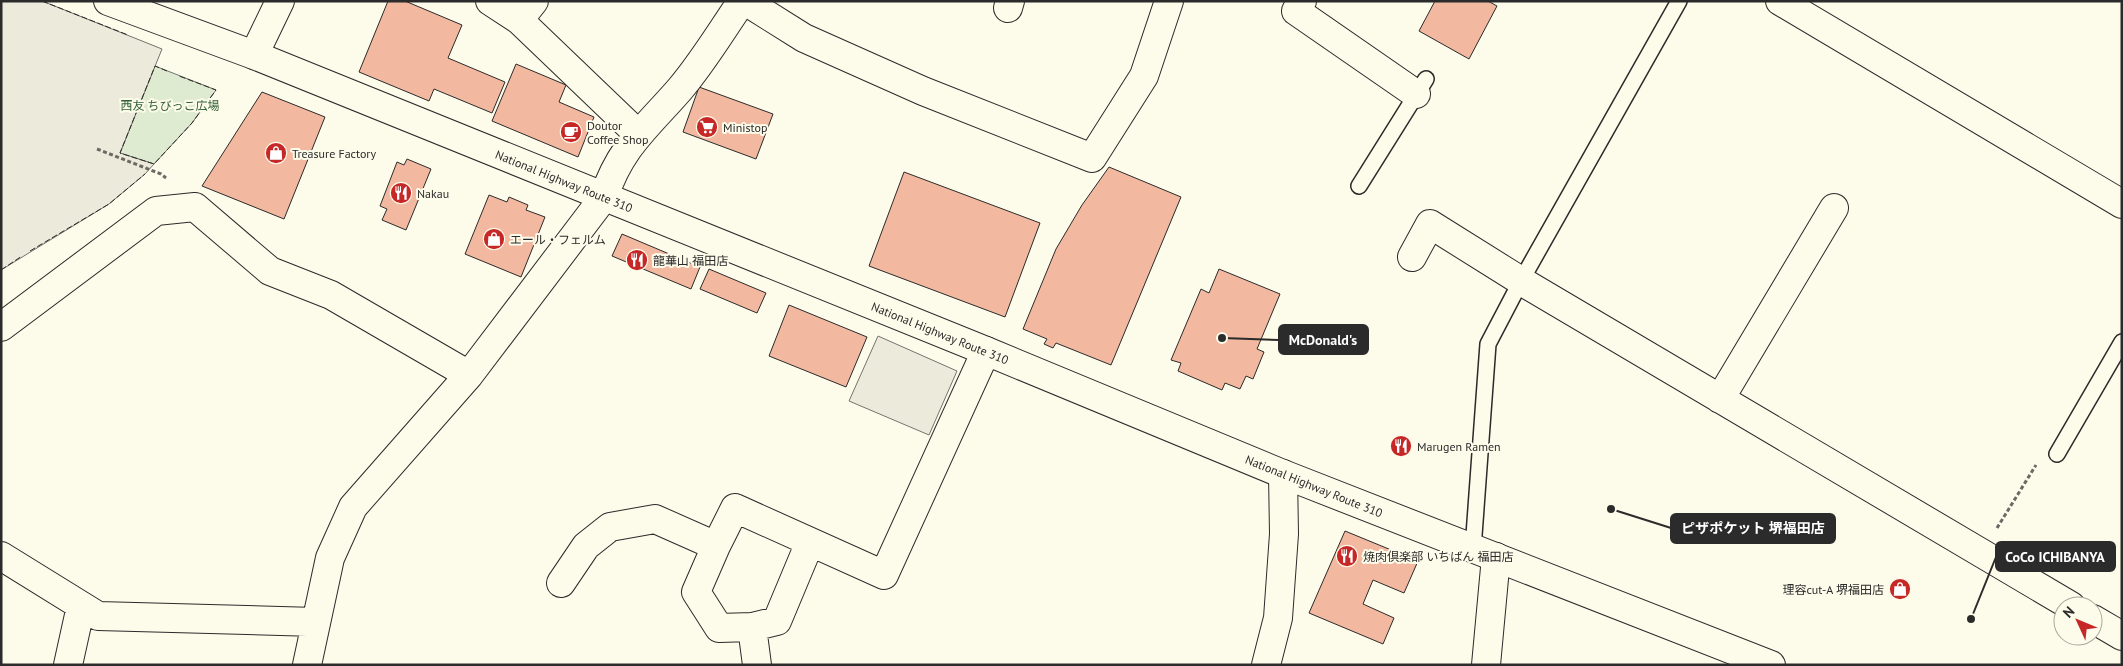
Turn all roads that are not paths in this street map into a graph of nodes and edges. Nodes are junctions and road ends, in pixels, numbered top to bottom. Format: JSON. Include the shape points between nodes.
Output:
{"nodes":[{"id":1,"x":108,"y":1,"type":"edge"},
{"id":2,"x":280,"y":1,"type":"edge"},
{"id":3,"x":490,"y":1,"type":"edge"},
{"id":4,"x":744,"y":1,"type":"edge"},
{"id":5,"x":1169,"y":1,"type":"edge"},
{"id":6,"x":1302,"y":1,"type":"edge"},
{"id":7,"x":1679,"y":1,"type":"edge"},
{"id":8,"x":1780,"y":1,"type":"edge"},
{"id":9,"x":527,"y":11,"type":"edge"},
{"id":10,"x":254,"y":55,"type":"junction"},
{"id":11,"x":1421,"y":86,"type":"joint"},
{"id":12,"x":638,"y":134,"type":"junction"},
{"id":13,"x":1360,"y":186,"type":"dead end"},
{"id":14,"x":604,"y":197,"type":"junction"},
{"id":15,"x":2122,"y":204,"type":"edge"},
{"id":16,"x":1834,"y":208,"type":"dead end"},
{"id":17,"x":1412,"y":258,"type":"dead end"},
{"id":18,"x":1521,"y":281,"type":"junction"},
{"id":19,"x":1,"y":327,"type":"edge"},
{"id":20,"x":2122,"y":342,"type":"edge"},
{"id":21,"x":986,"y":351,"type":"junction"},
{"id":22,"x":469,"y":375,"type":"junction"},
{"id":23,"x":1720,"y":399,"type":"junction"},
{"id":24,"x":2057,"y":454,"type":"road end"},
{"id":25,"x":1283,"y":474,"type":"junction"},
{"id":26,"x":810,"y":542,"type":"junction"},
{"id":27,"x":716,"y":546,"type":"junction"},
{"id":28,"x":1484,"y":553,"type":"junction"},
{"id":29,"x":1,"y":556,"type":"edge"},
{"id":30,"x":561,"y":583,"type":"dead end"},
{"id":31,"x":2054,"y":596,"type":"edge"},
{"id":32,"x":81,"y":606,"type":"junction"},
{"id":33,"x":316,"y":622,"type":"junction"},
{"id":34,"x":2103,"y":625,"type":"edge"},
{"id":35,"x":752,"y":627,"type":"junction"},
{"id":36,"x":2122,"y":636,"type":"edge"},
{"id":37,"x":68,"y":665,"type":"edge"},
{"id":38,"x":307,"y":665,"type":"edge"},
{"id":39,"x":756,"y":665,"type":"edge"},
{"id":40,"x":1266,"y":665,"type":"edge"},
{"id":41,"x":1486,"y":665,"type":"edge"},
{"id":42,"x":1771,"y":665,"type":"edge"}],
"edges":[{"from":1,"to":10,"type":"main road","name":"National Highway Route 310"},
{"from":2,"to":10,"type":"main road"},
{"from":3,"to":9,"type":"main road"},
{"from":4,"to":5,"type":"main road","via":[[804,38],[923,91],[1092,158],[1144,76]]},
{"from":4,"to":12,"type":"main road","via":[[681,88]]},
{"from":6,"to":11,"type":"main road","via":[[1296,11]]},
{"from":7,"to":18,"type":"lane"},
{"from":8,"to":15,"type":"main road"},
{"from":9,"to":12,"type":"main road"},
{"from":10,"to":14,"type":"main road","name":"National Highway Route 310"},
{"from":11,"to":13,"type":"lane"},
{"from":12,"to":14,"type":"main road","via":[[611,174]]},
{"from":14,"to":21,"type":"main road","name":"National Highway Route 310"},
{"from":14,"to":22,"type":"main road"},
{"from":16,"to":23,"type":"main road"},
{"from":17,"to":18,"type":"main road","via":[[1430,224]]},
{"from":18,"to":23,"type":"main road"},
{"from":18,"to":28,"type":"lane","via":[[1488,344]]},
{"from":19,"to":22,"type":"main road","via":[[156,211],[195,207],[270,271],[331,295]]},
{"from":20,"to":24,"type":"lane"},
{"from":21,"to":25,"type":"main road","name":"National Highway Route 310"},
{"from":21,"to":26,"type":"main road","via":[[884,575]]},
{"from":22,"to":33,"type":"main road","via":[[354,507],[330,558]]},
{"from":23,"to":31,"type":"main road"},
{"from":25,"to":28,"type":"main road","name":"National Highway Route 310"},
{"from":25,"to":40,"type":"main road","via":[[1284,534],[1278,618]]},
{"from":26,"to":27,"type":"main road","via":[[735,508]]},
{"from":26,"to":35,"type":"main road","via":[[777,620]]},
{"from":27,"to":30,"type":"main road","via":[[655,519],[610,527],[586,546]]},
{"from":27,"to":35,"type":"main road","via":[[696,592],[720,628]]},
{"from":28,"to":41,"type":"main road"},
{"from":28,"to":42,"type":"main road","name":"National Highway Route 310"},
{"from":29,"to":32,"type":"main road"},
{"from":32,"to":33,"type":"main road","via":[[98,616]]},
{"from":32,"to":37,"type":"main road"},
{"from":33,"to":38,"type":"main road"},
{"from":34,"to":36,"type":"main road"},
{"from":35,"to":39,"type":"main road"}]}
